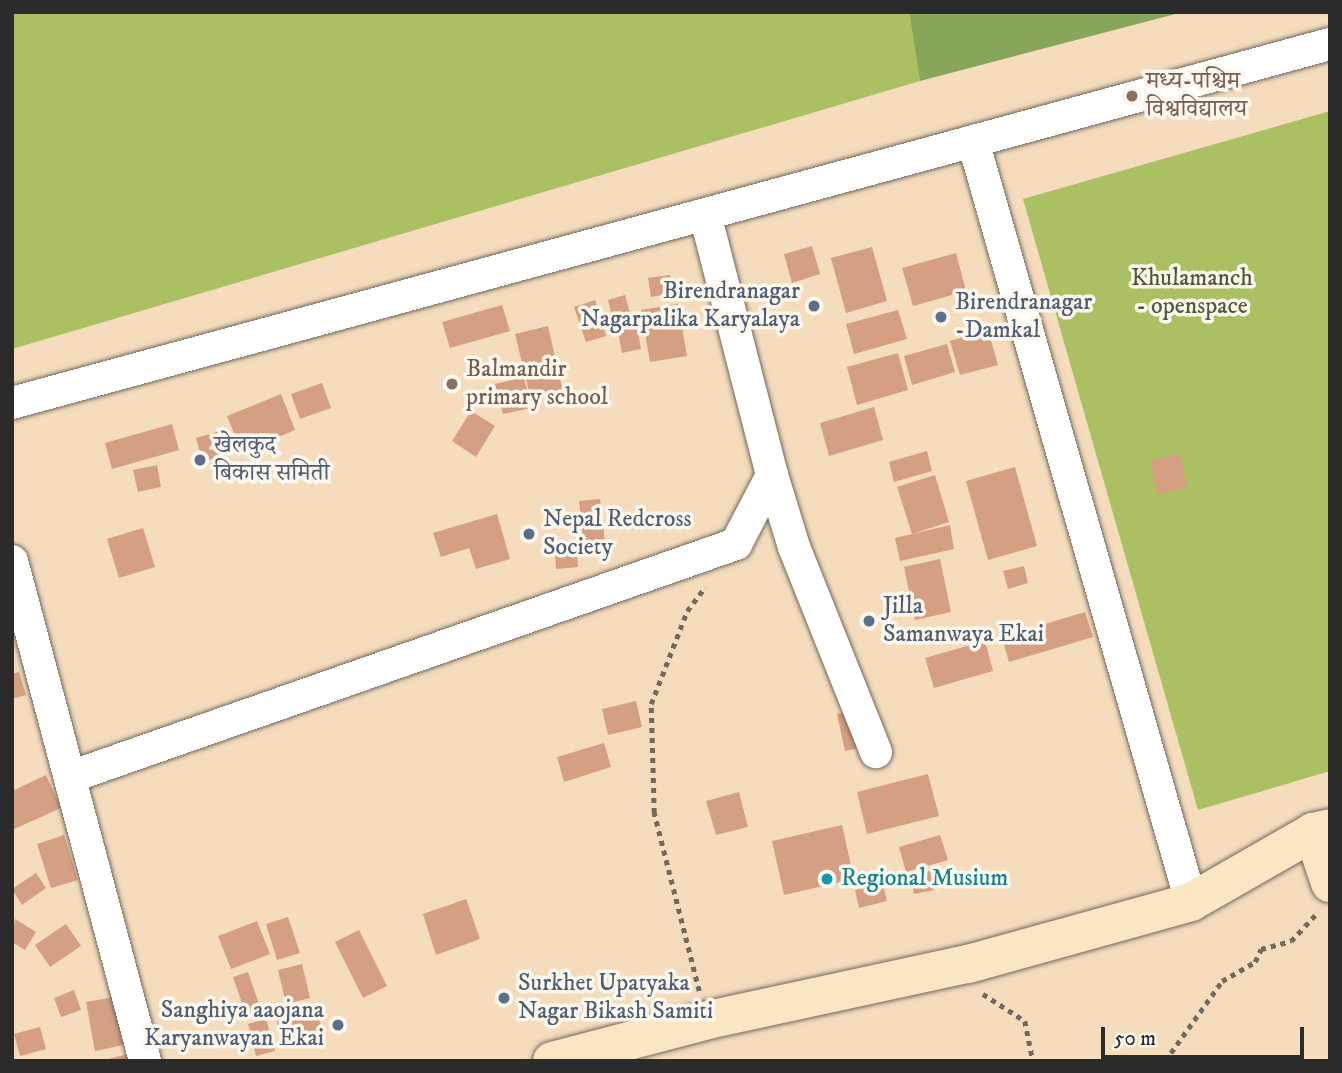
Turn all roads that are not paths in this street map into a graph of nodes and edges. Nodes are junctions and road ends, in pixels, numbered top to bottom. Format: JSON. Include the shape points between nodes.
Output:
{"nodes":[{"id":1,"x":1330,"y":44,"type":"edge"},
{"id":2,"x":974,"y":141,"type":"junction"},
{"id":3,"x":705,"y":214,"type":"junction"},
{"id":4,"x":12,"y":403,"type":"edge"},
{"id":5,"x":772,"y":475,"type":"junction"},
{"id":6,"x":12,"y":561,"type":"edge"},
{"id":7,"x":876,"y":752,"type":"dead end"},
{"id":8,"x":70,"y":776,"type":"junction"},
{"id":9,"x":1321,"y":830,"type":"edge"},
{"id":10,"x":1326,"y":895,"type":"edge"},
{"id":11,"x":1191,"y":902,"type":"junction"},
{"id":12,"x":145,"y":1061,"type":"edge"},
{"id":13,"x":552,"y":1061,"type":"edge"}],
"edges":[{"from":1,"to":2,"type":"street"},
{"from":2,"to":3,"type":"street"},
{"from":2,"to":11,"type":"street"},
{"from":3,"to":4,"type":"street"},
{"from":3,"to":5,"type":"street"},
{"from":5,"to":7,"type":"street","via":[[794,547]]},
{"from":5,"to":8,"type":"street","via":[[736,544]]},
{"from":6,"to":8,"type":"street"},
{"from":8,"to":12,"type":"street"},
{"from":9,"to":10,"type":"street"},
{"from":9,"to":11,"type":"street"},
{"from":11,"to":13,"type":"street","via":[[968,964],[708,1020]]}]}
